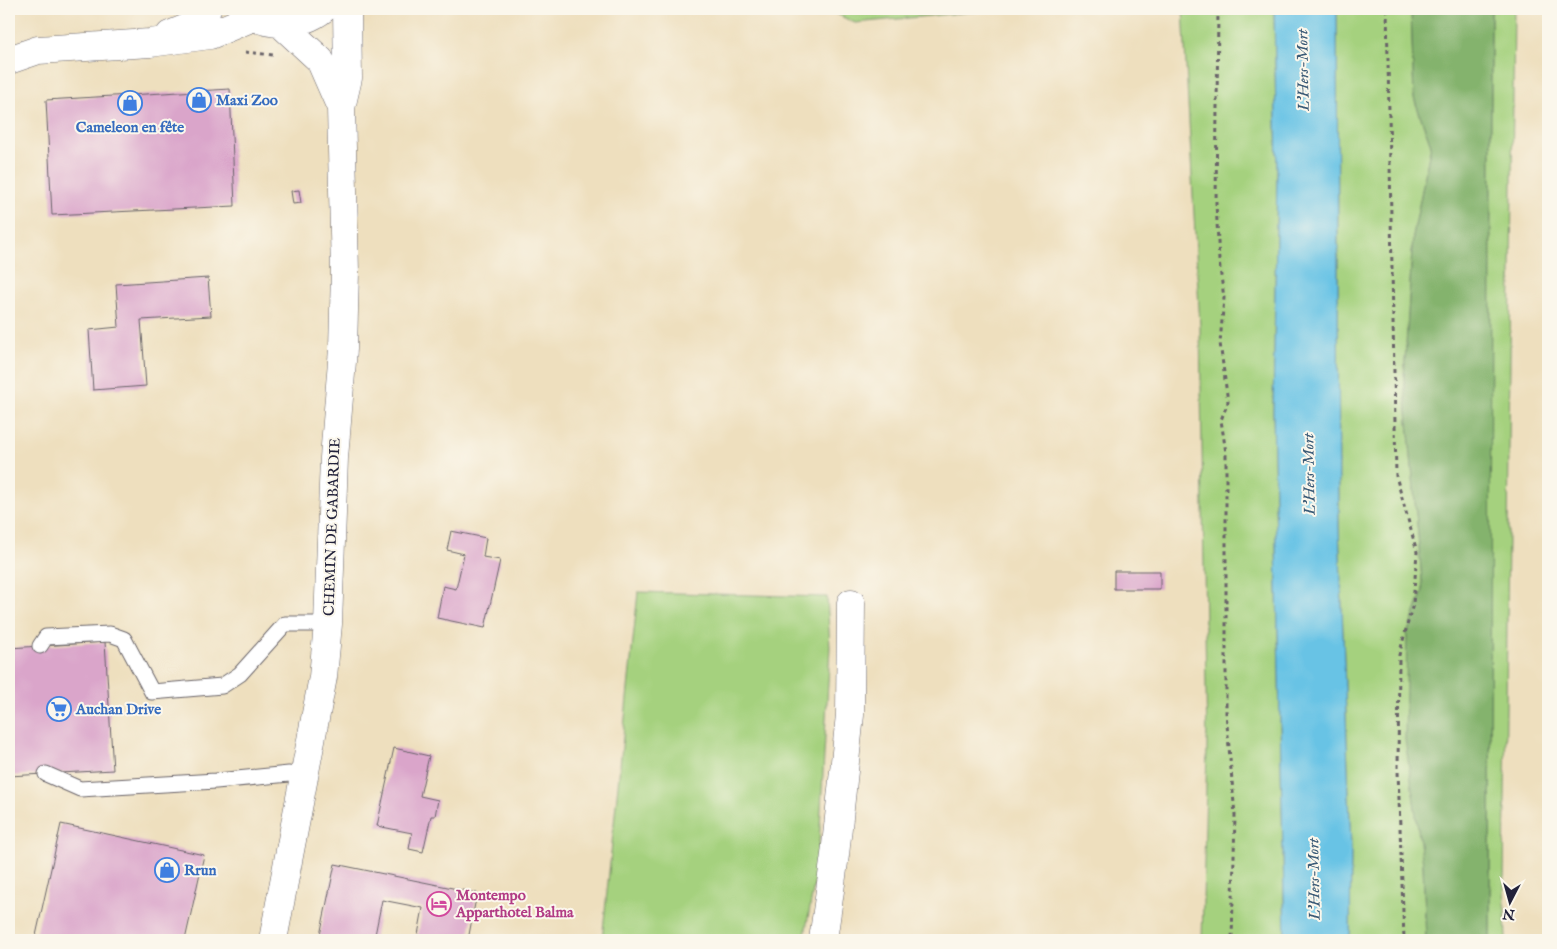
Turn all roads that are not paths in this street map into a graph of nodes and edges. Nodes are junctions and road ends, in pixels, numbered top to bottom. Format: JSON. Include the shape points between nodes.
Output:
{"nodes":[{"id":1,"x":207,"y":9,"type":"edge"},
{"id":2,"x":323,"y":9,"type":"edge"},
{"id":3,"x":347,"y":9,"type":"edge"},
{"id":4,"x":248,"y":13,"type":"edge"},
{"id":5,"x":280,"y":23,"type":"junction"},
{"id":6,"x":150,"y":43,"type":"junction"},
{"id":7,"x":9,"y":60,"type":"edge"},
{"id":8,"x":341,"y":108,"type":"junction"},
{"id":9,"x":851,"y":603,"type":"dead end"},
{"id":10,"x":328,"y":624,"type":"junction"},
{"id":11,"x":40,"y":646,"type":"dead end"},
{"id":12,"x":46,"y":774,"type":"dead end"},
{"id":13,"x":305,"y":777,"type":"junction"},
{"id":14,"x":273,"y":940,"type":"edge"},
{"id":15,"x":823,"y":940,"type":"edge"}],
"edges":[{"from":1,"to":6,"type":"street","via":[[187,28]]},
{"from":2,"to":5,"type":"street","via":[[298,22]]},
{"from":3,"to":8,"type":"street","name":"CHEMIN DE GABARDIE","via":[[348,78]]},
{"from":4,"to":5,"type":"street"},
{"from":4,"to":6,"type":"street","via":[[210,35]]},
{"from":5,"to":8,"type":"street","name":"CHEMIN DE GABARDIE","via":[[320,60]]},
{"from":6,"to":7,"type":"street","via":[[38,50]]},
{"from":8,"to":10,"type":"street","name":"CHEMIN DE GABARDIE","via":[[344,340],[334,458]]},
{"from":9,"to":15,"type":"street","via":[[850,715]]},
{"from":10,"to":11,"type":"lane","via":[[285,624],[240,674],[222,686],[152,692],[124,639],[110,634],[46,636]]},
{"from":10,"to":13,"type":"street","name":"CHEMIN DE GABARDIE","via":[[323,678]]},
{"from":12,"to":13,"type":"lane","via":[[80,790],[289,774]]},
{"from":13,"to":14,"type":"street","name":"CHEMIN DE GABARDIE"}]}
